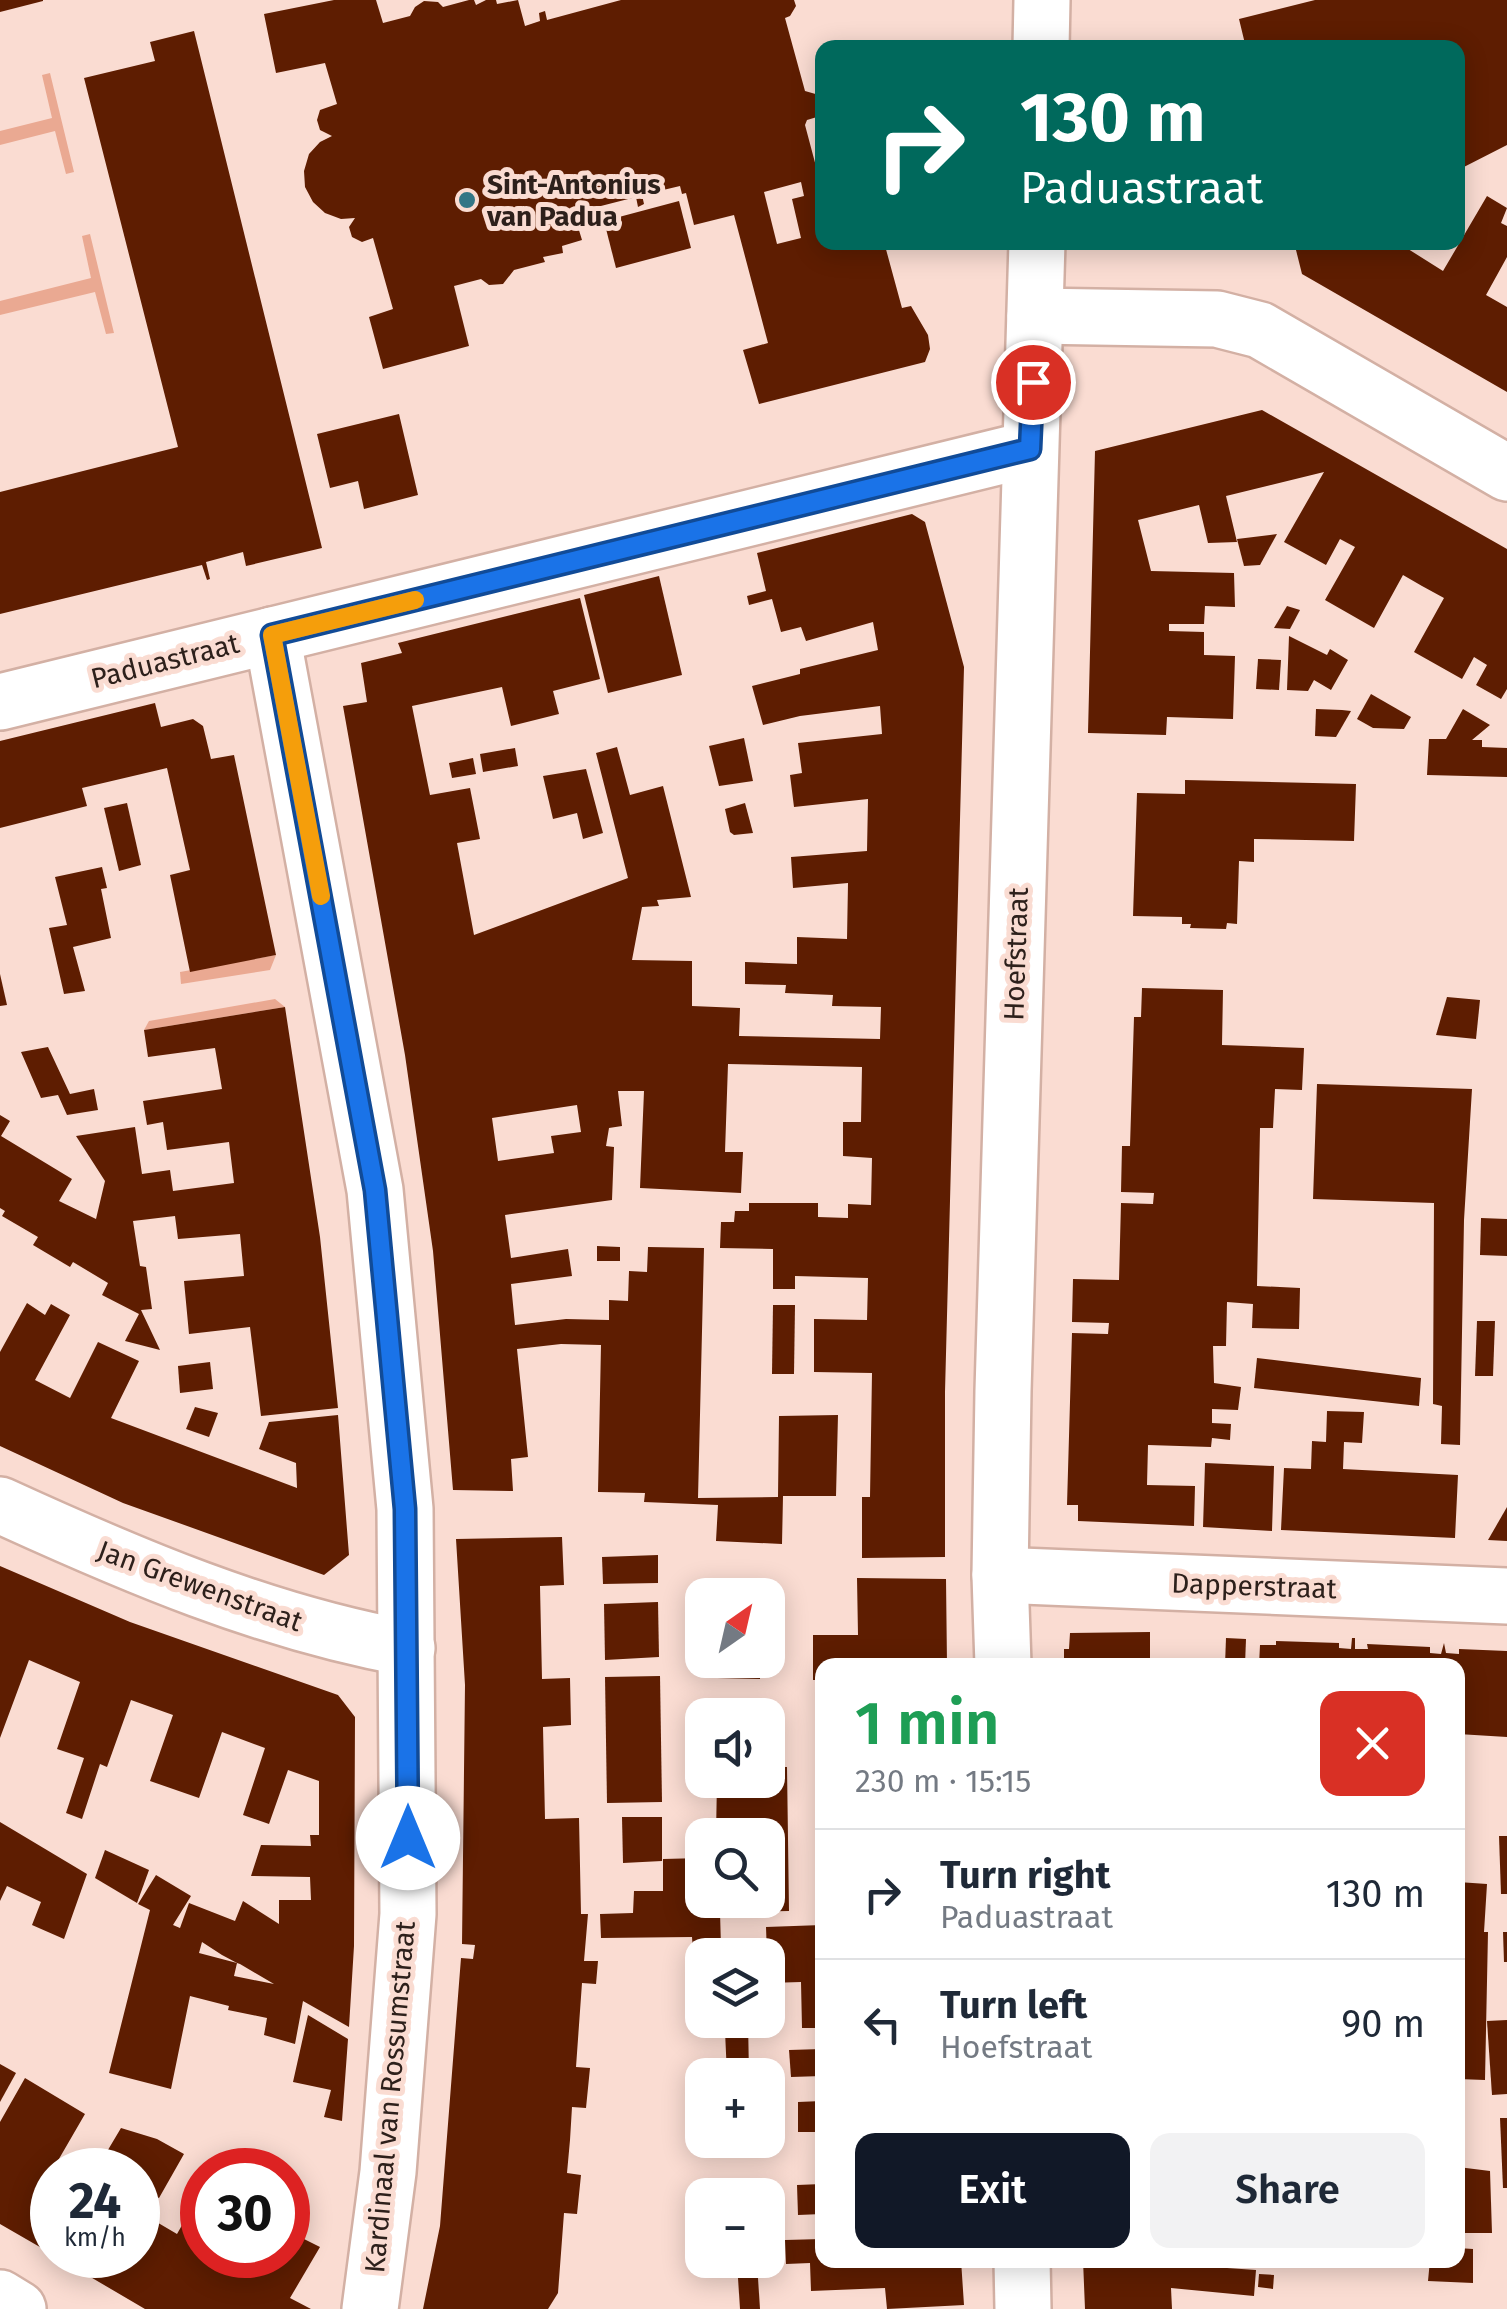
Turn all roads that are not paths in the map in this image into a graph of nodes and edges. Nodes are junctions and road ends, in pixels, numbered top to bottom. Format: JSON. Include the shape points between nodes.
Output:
{"nodes":[{"id":1,"x":1042,"y":0,"type":"edge"},
{"id":2,"x":1041,"y":40,"type":"edge"},
{"id":3,"x":1037,"y":250,"type":"edge"},
{"id":4,"x":1036,"y":316,"type":"junction"},
{"id":5,"x":1030,"y":449,"type":"junction"},
{"id":6,"x":1507,"y":473,"type":"edge"},
{"id":7,"x":272,"y":635,"type":"junction"},
{"id":8,"x":0,"y":702,"type":"edge"},
{"id":9,"x":0,"y":1505,"type":"edge"},
{"id":10,"x":1000,"y":1575,"type":"junction"},
{"id":11,"x":1507,"y":1596,"type":"edge"},
{"id":12,"x":407,"y":1648,"type":"junction"},
{"id":13,"x":1003,"y":1658,"type":"edge"},
{"id":14,"x":1022,"y":2268,"type":"edge"},
{"id":15,"x":0,"y":2298,"type":"edge"},
{"id":16,"x":18,"y":2309,"type":"edge"},
{"id":17,"x":370,"y":2309,"type":"edge"},
{"id":18,"x":1023,"y":2309,"type":"edge"}],
"edges":[{"from":1,"to":2,"type":"street"},
{"from":3,"to":4,"type":"street","name":"Hoefstraat"},
{"from":4,"to":5,"type":"street","name":"Hoefstraat"},
{"from":4,"to":6,"type":"street","via":[[1216,319],[1260,330]]},
{"from":5,"to":7,"type":"street","name":"Paduastraat"},
{"from":5,"to":10,"type":"street","name":"Hoefstraat"},
{"from":7,"to":8,"type":"street","name":"Paduastraat"},
{"from":7,"to":12,"type":"street","name":"Kardinaal van Rossumstraat","via":[[375,1190],[405,1509]]},
{"from":9,"to":12,"type":"street","name":"Jan Grewenstraat","via":[[229,1600],[336,1635]]},
{"from":10,"to":11,"type":"street","name":"Dapperstraat"},
{"from":10,"to":13,"type":"street","name":"Hoefstraat"},
{"from":12,"to":17,"type":"street","name":"Kardinaal van Rossumstraat","via":[[408,1914]]},
{"from":14,"to":18,"type":"street"},
{"from":15,"to":16,"type":"street"}]}
